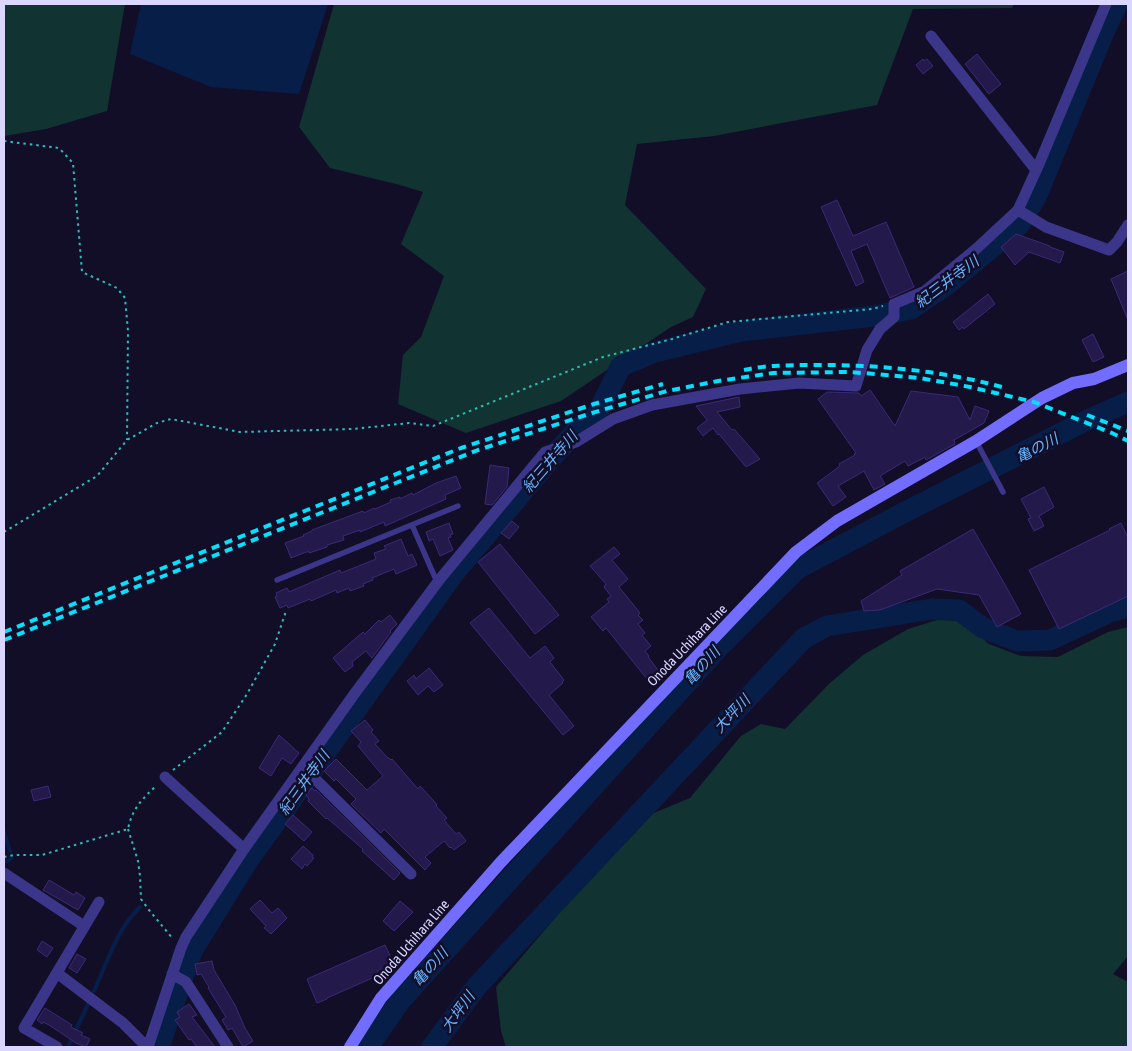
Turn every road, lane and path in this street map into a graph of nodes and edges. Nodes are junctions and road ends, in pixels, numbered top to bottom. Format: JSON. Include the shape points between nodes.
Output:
{"nodes":[{"id":1,"x":1106,"y":4,"type":"edge"},
{"id":2,"x":930,"y":36,"type":"dead end"},
{"id":3,"x":4,"y":141,"type":"edge"},
{"id":4,"x":1036,"y":170,"type":"junction"},
{"id":5,"x":1018,"y":210,"type":"junction"},
{"id":6,"x":1128,"y":225,"type":"edge"},
{"id":7,"x":894,"y":310,"type":"junction"},
{"id":8,"x":1128,"y":365,"type":"edge"},
{"id":9,"x":127,"y":440,"type":"junction"},
{"id":10,"x":978,"y":444,"type":"junction"},
{"id":11,"x":1003,"y":492,"type":"dead end"},
{"id":12,"x":458,"y":506,"type":"dead end"},
{"id":13,"x":412,"y":525,"type":"junction"},
{"id":14,"x":4,"y":532,"type":"edge"},
{"id":15,"x":277,"y":580,"type":"dead end"},
{"id":16,"x":437,"y":582,"type":"junction"},
{"id":17,"x":286,"y":611,"type":"dead end"},
{"id":18,"x":308,"y":772,"type":"junction"},
{"id":19,"x":165,"y":777,"type":"junction"},
{"id":20,"x":128,"y":830,"type":"junction"},
{"id":21,"x":244,"y":849,"type":"junction"},
{"id":22,"x":4,"y":857,"type":"edge"},
{"id":23,"x":4,"y":873,"type":"edge"},
{"id":24,"x":411,"y":874,"type":"dead end"},
{"id":25,"x":99,"y":902,"type":"dead end"},
{"id":26,"x":84,"y":926,"type":"junction"},
{"id":27,"x":181,"y":948,"type":"junction"},
{"id":28,"x":57,"y":973,"type":"junction"},
{"id":29,"x":179,"y":978,"type":"junction"},
{"id":30,"x":57,"y":1047,"type":"edge"},
{"id":31,"x":148,"y":1047,"type":"edge"},
{"id":32,"x":228,"y":1047,"type":"edge"},
{"id":33,"x":350,"y":1047,"type":"edge"}],
"edges":[{"from":1,"to":4,"type":"street"},
{"from":2,"to":4,"type":"street"},
{"from":3,"to":9,"type":"path","via":[[59,148],[72,163],[82,272],[117,288],[125,298],[128,331]]},
{"from":4,"to":5,"type":"street"},
{"from":5,"to":6,"type":"street","via":[[1046,227],[1109,250]]},
{"from":5,"to":7,"type":"street","via":[[925,291]]},
{"from":7,"to":9,"type":"path","via":[[872,309],[728,322],[603,357],[433,426],[409,423],[353,429],[240,432],[171,419]]},
{"from":7,"to":16,"type":"street","via":[[867,350],[856,386],[799,383],[740,389],[652,405],[613,419],[576,442],[545,452]]},
{"from":8,"to":10,"type":"main road","name":"Onoda Uchihara Line","via":[[1094,379],[1073,383],[1042,398]]},
{"from":9,"to":14,"type":"path","via":[[96,476]]},
{"from":10,"to":11,"type":"lane"},
{"from":10,"to":33,"type":"main road","name":"Onoda Uchihara Line","via":[[837,521],[796,552],[501,862],[381,998]]},
{"from":12,"to":13,"type":"lane"},
{"from":13,"to":15,"type":"lane"},
{"from":13,"to":16,"type":"lane"},
{"from":16,"to":18,"type":"street","via":[[355,693]]},
{"from":17,"to":19,"type":"path","via":[[275,644],[222,732]]},
{"from":18,"to":21,"type":"street"},
{"from":18,"to":24,"type":"street"},
{"from":19,"to":20,"type":"path","via":[[134,809]]},
{"from":19,"to":21,"type":"street"},
{"from":20,"to":22,"type":"path","via":[[42,855]]},
{"from":20,"to":27,"type":"path","via":[[138,862],[141,898]]},
{"from":21,"to":27,"type":"street"},
{"from":23,"to":26,"type":"street"},
{"from":25,"to":26,"type":"street"},
{"from":26,"to":28,"type":"street"},
{"from":27,"to":29,"type":"street"},
{"from":28,"to":30,"type":"street","via":[[24,1028]]},
{"from":28,"to":31,"type":"street","via":[[123,1023]]},
{"from":29,"to":31,"type":"street"},
{"from":29,"to":32,"type":"street"}]}
